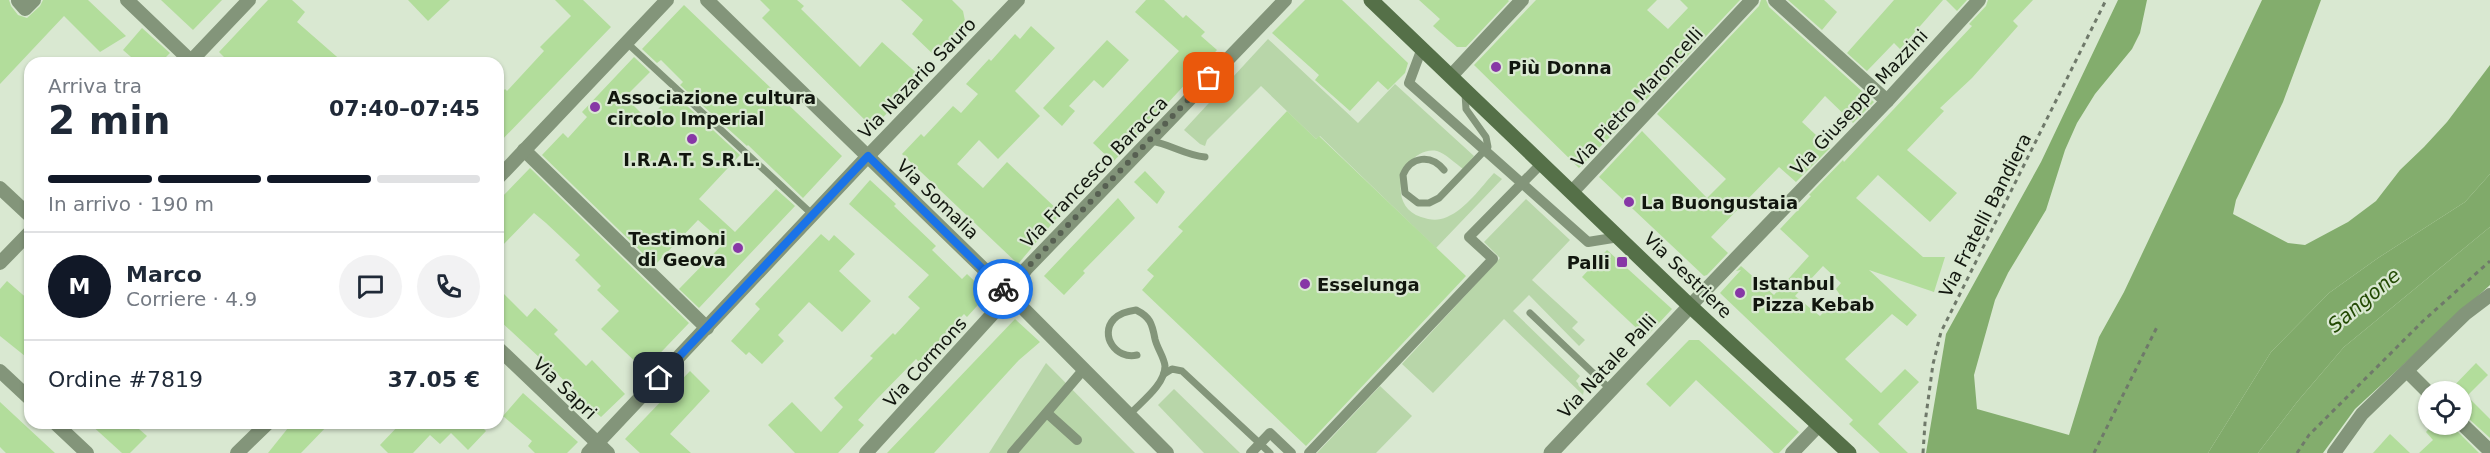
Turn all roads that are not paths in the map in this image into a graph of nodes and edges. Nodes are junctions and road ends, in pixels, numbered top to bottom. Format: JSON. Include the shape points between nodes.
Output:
{"nodes":[{"id":1,"x":19,"y":0,"type":"edge"},
{"id":2,"x":34,"y":0,"type":"edge"},
{"id":3,"x":127,"y":0,"type":"edge"},
{"id":4,"x":249,"y":0,"type":"edge"},
{"id":5,"x":666,"y":0,"type":"edge"},
{"id":6,"x":707,"y":0,"type":"edge"},
{"id":7,"x":1018,"y":0,"type":"edge"},
{"id":8,"x":1285,"y":0,"type":"edge"},
{"id":9,"x":1371,"y":0,"type":"edge"},
{"id":10,"x":1522,"y":0,"type":"edge"},
{"id":11,"x":1752,"y":0,"type":"edge"},
{"id":12,"x":1775,"y":0,"type":"edge"},
{"id":13,"x":1979,"y":0,"type":"edge"},
{"id":14,"x":627,"y":42,"type":"junction"},
{"id":15,"x":1422,"y":48,"type":"junction"},
{"id":16,"x":186,"y":57,"type":"edge"},
{"id":17,"x":196,"y":57,"type":"edge"},
{"id":18,"x":1450,"y":76,"type":"junction"},
{"id":19,"x":1464,"y":89,"type":"junction"},
{"id":20,"x":1887,"y":102,"type":"junction"},
{"id":21,"x":1148,"y":141,"type":"junction"},
{"id":22,"x":524,"y":150,"type":"junction"},
{"id":23,"x":1485,"y":150,"type":"junction"},
{"id":24,"x":868,"y":156,"type":"junction"},
{"id":25,"x":1205,"y":157,"type":"dead end"},
{"id":26,"x":1542,"y":163,"type":"junction"},
{"id":27,"x":1444,"y":170,"type":"dead end"},
{"id":28,"x":504,"y":172,"type":"edge"},
{"id":29,"x":1522,"y":183,"type":"junction"},
{"id":30,"x":0,"y":188,"type":"edge"},
{"id":31,"x":1572,"y":192,"type":"junction"},
{"id":32,"x":24,"y":210,"type":"edge"},
{"id":33,"x":813,"y":215,"type":"junction"},
{"id":34,"x":24,"y":237,"type":"edge"},
{"id":35,"x":1619,"y":237,"type":"junction"},
{"id":36,"x":0,"y":263,"type":"edge"},
{"id":37,"x":1008,"y":293,"type":"junction"},
{"id":38,"x":2490,"y":295,"type":"edge"},
{"id":39,"x":1690,"y":306,"type":"junction"},
{"id":40,"x":1530,"y":313,"type":"dead end"},
{"id":41,"x":707,"y":328,"type":"junction"},
{"id":42,"x":504,"y":354,"type":"edge"},
{"id":43,"x":1137,"y":355,"type":"dead end"},
{"id":44,"x":1084,"y":369,"type":"junction"},
{"id":45,"x":0,"y":371,"type":"edge"},
{"id":46,"x":2407,"y":371,"type":"junction"},
{"id":47,"x":1164,"y":374,"type":"junction"},
{"id":48,"x":2418,"y":382,"type":"edge"},
{"id":49,"x":1611,"y":390,"type":"junction"},
{"id":50,"x":24,"y":393,"type":"edge"},
{"id":51,"x":1047,"y":413,"type":"junction"},
{"id":52,"x":1129,"y":415,"type":"junction"},
{"id":53,"x":1819,"y":425,"type":"junction"},
{"id":54,"x":61,"y":429,"type":"edge"},
{"id":55,"x":262,"y":429,"type":"edge"},
{"id":56,"x":2472,"y":434,"type":"edge"},
{"id":57,"x":1077,"y":440,"type":"dead end"},
{"id":58,"x":1260,"y":443,"type":"junction"},
{"id":59,"x":592,"y":448,"type":"edge"},
{"id":60,"x":2490,"y":451,"type":"edge"},
{"id":61,"x":87,"y":453,"type":"edge"},
{"id":62,"x":237,"y":453,"type":"edge"},
{"id":63,"x":608,"y":453,"type":"edge"},
{"id":64,"x":866,"y":453,"type":"edge"},
{"id":65,"x":1012,"y":453,"type":"edge"},
{"id":66,"x":1167,"y":453,"type":"edge"},
{"id":67,"x":1251,"y":453,"type":"edge"},
{"id":68,"x":1270,"y":453,"type":"edge"},
{"id":69,"x":1291,"y":453,"type":"edge"},
{"id":70,"x":1309,"y":453,"type":"edge"},
{"id":71,"x":1551,"y":453,"type":"edge"},
{"id":72,"x":1792,"y":453,"type":"edge"},
{"id":73,"x":1849,"y":453,"type":"edge"},
{"id":74,"x":2334,"y":453,"type":"edge"}],
"edges":[{"from":1,"to":2,"type":"street","via":[[25,9]]},
{"from":3,"to":16,"type":"street"},
{"from":4,"to":17,"type":"street"},
{"from":5,"to":14,"type":"street"},
{"from":6,"to":24,"type":"street","name":"Via Somalia"},
{"from":7,"to":24,"type":"street","name":"Via Nazario Sauro"},
{"from":8,"to":21,"type":"street","name":"Via Francesco Baracca"},
{"from":9,"to":15,"type":"main road","name":"Via Sestriere"},
{"from":10,"to":18,"type":"street"},
{"from":11,"to":31,"type":"street","name":"Via Pietro Maroncelli"},
{"from":12,"to":20,"type":"street"},
{"from":13,"to":20,"type":"street","name":"Via Giuseppe Mazzini"},
{"from":14,"to":22,"type":"street"},
{"from":14,"to":33,"type":"lane"},
{"from":15,"to":18,"type":"main road","name":"Via Sestriere"},
{"from":15,"to":23,"type":"street","via":[[1409,83]]},
{"from":18,"to":19,"type":"main road","name":"Via Sestriere"},
{"from":19,"to":23,"type":"lane","via":[[1466,109],[1486,137]]},
{"from":19,"to":26,"type":"main road","name":"Via Sestriere"},
{"from":20,"to":39,"type":"street","name":"Via Giuseppe Mazzini"},
{"from":21,"to":25,"type":"lane","via":[[1167,143],[1182,152]]},
{"from":21,"to":37,"type":"street","name":"Via Francesco Baracca","via":[[1026,269]]},
{"from":22,"to":28,"type":"street"},
{"from":22,"to":41,"type":"street"},
{"from":23,"to":27,"type":"lane","via":[[1434,201],[1418,203],[1405,193],[1403,175],[1411,163],[1428,159]]},
{"from":23,"to":29,"type":"street"},
{"from":24,"to":33,"type":"street","name":"Via Nazario Sauro"},
{"from":24,"to":37,"type":"street","name":"Via Somalia"},
{"from":26,"to":29,"type":"street"},
{"from":26,"to":31,"type":"main road","name":"Via Sestriere"},
{"from":29,"to":35,"type":"street","via":[[1588,242]]},
{"from":29,"to":70,"type":"street","via":[[1469,237],[1493,260]]},
{"from":30,"to":32,"type":"street"},
{"from":31,"to":35,"type":"main road","name":"Via Sestriere"},
{"from":33,"to":41,"type":"street","name":"Via Nazario Sauro"},
{"from":34,"to":36,"type":"street"},
{"from":35,"to":39,"type":"main road","name":"Via Sestriere"},
{"from":37,"to":44,"type":"street","name":"Via Somalia"},
{"from":37,"to":64,"type":"street","name":"Via Cormons"},
{"from":38,"to":46,"type":"street"},
{"from":39,"to":49,"type":"street","name":"Via Natale Palli"},
{"from":39,"to":53,"type":"main road","name":"Via Sestriere"},
{"from":40,"to":49,"type":"lane"},
{"from":41,"to":59,"type":"street","name":"Via Nazario Sauro"},
{"from":42,"to":59,"type":"street","name":"Via Sapri"},
{"from":43,"to":47,"type":"lane","via":[[1120,354],[1112,346],[1109,333],[1113,320],[1136,310],[1148,316],[1153,326],[1165,364]]},
{"from":44,"to":51,"type":"street"},
{"from":44,"to":52,"type":"street","name":"Via Somalia"},
{"from":45,"to":50,"type":"street"},
{"from":46,"to":48,"type":"street"},
{"from":46,"to":74,"type":"street","via":[[2362,414]]},
{"from":47,"to":52,"type":"lane"},
{"from":47,"to":58,"type":"lane","via":[[1172,369],[1182,372]]},
{"from":49,"to":71,"type":"street","name":"Via Natale Palli"},
{"from":51,"to":57,"type":"street"},
{"from":51,"to":65,"type":"street"},
{"from":52,"to":66,"type":"street","name":"Via Somalia"},
{"from":53,"to":72,"type":"street"},
{"from":53,"to":73,"type":"main road","name":"Via Sestriere"},
{"from":54,"to":61,"type":"street"},
{"from":55,"to":62,"type":"street"},
{"from":56,"to":60,"type":"street"},
{"from":58,"to":67,"type":"street"},
{"from":58,"to":68,"type":"lane"},
{"from":58,"to":69,"type":"street","via":[[1270,433]]},
{"from":59,"to":63,"type":"street","name":"Via Sapri"}]}
